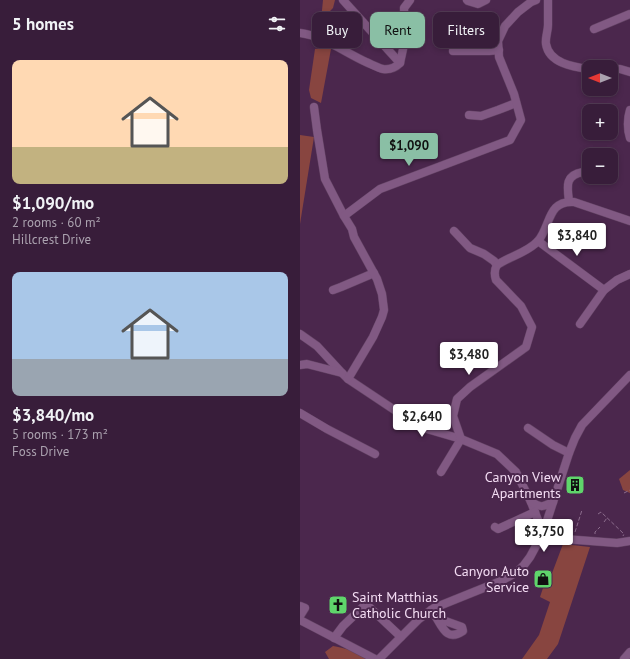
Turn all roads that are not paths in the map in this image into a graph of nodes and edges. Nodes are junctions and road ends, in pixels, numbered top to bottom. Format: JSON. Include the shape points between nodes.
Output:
{"nodes":[{"id":1,"x":343,"y":0,"type":"edge"},
{"id":2,"x":410,"y":0,"type":"edge"},
{"id":3,"x":467,"y":0,"type":"edge"},
{"id":4,"x":486,"y":0,"type":"edge"},
{"id":5,"x":536,"y":0,"type":"edge"},
{"id":6,"x":548,"y":0,"type":"edge"},
{"id":7,"x":630,"y":14,"type":"edge"},
{"id":8,"x":594,"y":30,"type":"dead end"},
{"id":9,"x":300,"y":33,"type":"edge"},
{"id":10,"x":499,"y":50,"type":"junction"},
{"id":11,"x":453,"y":51,"type":"dead end"},
{"id":12,"x":400,"y":63,"type":"junction"},
{"id":13,"x":582,"y":68,"type":"edge"},
{"id":14,"x":618,"y":69,"type":"edge"},
{"id":15,"x":630,"y":72,"type":"edge"},
{"id":16,"x":516,"y":103,"type":"junction"},
{"id":17,"x":314,"y":107,"type":"dead end"},
{"id":18,"x":630,"y":110,"type":"edge"},
{"id":19,"x":469,"y":115,"type":"dead end"},
{"id":20,"x":630,"y":138,"type":"edge"},
{"id":21,"x":582,"y":172,"type":"edge"},
{"id":22,"x":569,"y":201,"type":"junction"},
{"id":23,"x":344,"y":216,"type":"junction"},
{"id":24,"x":630,"y":221,"type":"edge"},
{"id":25,"x":454,"y":231,"type":"dead end"},
{"id":26,"x":538,"y":241,"type":"junction"},
{"id":27,"x":497,"y":265,"type":"junction"},
{"id":28,"x":374,"y":273,"type":"junction"},
{"id":29,"x":630,"y":274,"type":"edge"},
{"id":30,"x":333,"y":290,"type":"dead end"},
{"id":31,"x":604,"y":290,"type":"junction"},
{"id":32,"x":580,"y":324,"type":"dead end"},
{"id":33,"x":300,"y":334,"type":"edge"},
{"id":34,"x":300,"y":365,"type":"edge"},
{"id":35,"x":345,"y":376,"type":"junction"},
{"id":36,"x":630,"y":376,"type":"edge"},
{"id":37,"x":300,"y":413,"type":"edge"},
{"id":38,"x":528,"y":428,"type":"dead end"},
{"id":39,"x":461,"y":439,"type":"junction"},
{"id":40,"x":569,"y":453,"type":"junction"},
{"id":41,"x":375,"y":454,"type":"dead end"},
{"id":42,"x":441,"y":472,"type":"dead end"},
{"id":43,"x":531,"y":502,"type":"junction"},
{"id":44,"x":553,"y":502,"type":"junction"},
{"id":45,"x":535,"y":512,"type":"junction"},
{"id":46,"x":495,"y":527,"type":"dead end"},
{"id":47,"x":543,"y":533,"type":"junction"},
{"id":48,"x":630,"y":542,"type":"edge"},
{"id":49,"x":300,"y":606,"type":"edge"},
{"id":50,"x":431,"y":610,"type":"junction"},
{"id":51,"x":300,"y":616,"type":"edge"},
{"id":52,"x":437,"y":618,"type":"dead end"},
{"id":53,"x":300,"y":620,"type":"edge"},
{"id":54,"x":401,"y":637,"type":"junction"},
{"id":55,"x":334,"y":638,"type":"junction"},
{"id":56,"x":630,"y":652,"type":"edge"},
{"id":57,"x":376,"y":659,"type":"edge"},
{"id":58,"x":379,"y":659,"type":"edge"},
{"id":59,"x":624,"y":659,"type":"edge"}],
"edges":[{"from":1,"to":12,"type":"street"},
{"from":2,"to":12,"type":"street","via":[[404,8],[405,40]]},
{"from":3,"to":4,"type":"street","via":[[478,4]]},
{"from":5,"to":10,"type":"street","via":[[522,9],[505,26],[498,41]]},
{"from":6,"to":13,"type":"street","via":[[548,50],[556,60]]},
{"from":7,"to":8,"type":"street"},
{"from":9,"to":12,"type":"street","via":[[320,38],[382,69],[392,68]]},
{"from":10,"to":11,"type":"street"},
{"from":10,"to":16,"type":"street","via":[[499,57]]},
{"from":14,"to":15,"type":"street"},
{"from":16,"to":19,"type":"street","via":[[481,116]]},
{"from":16,"to":23,"type":"street","via":[[521,120],[510,140],[380,189]]},
{"from":17,"to":23,"type":"street","via":[[325,179]]},
{"from":18,"to":20,"type":"street","via":[[627,127]]},
{"from":21,"to":22,"type":"street","via":[[574,174],[569,180]]},
{"from":22,"to":24,"type":"street"},
{"from":22,"to":26,"type":"street","via":[[558,205],[552,211]]},
{"from":23,"to":28,"type":"street"},
{"from":25,"to":27,"type":"street","via":[[470,248],[484,254]]},
{"from":26,"to":27,"type":"street"},
{"from":26,"to":31,"type":"street"},
{"from":27,"to":39,"type":"street","via":[[494,276],[496,280],[521,306],[532,326],[526,347],[470,387],[457,400],[453,416]]},
{"from":28,"to":30,"type":"street"},
{"from":28,"to":35,"type":"street","via":[[382,294],[384,310],[373,337]]},
{"from":29,"to":31,"type":"street"},
{"from":31,"to":32,"type":"street"},
{"from":33,"to":35,"type":"street","via":[[317,346]]},
{"from":34,"to":35,"type":"street","via":[[307,364]]},
{"from":35,"to":39,"type":"street","via":[[420,427]]},
{"from":36,"to":40,"type":"street","via":[[582,425]]},
{"from":37,"to":41,"type":"street","via":[[326,430]]},
{"from":38,"to":40,"type":"street"},
{"from":39,"to":42,"type":"street"},
{"from":39,"to":43,"type":"street","via":[[496,454],[516,472]]},
{"from":40,"to":44,"type":"street"},
{"from":43,"to":44,"type":"street","via":[[543,507]]},
{"from":43,"to":45,"type":"street"},
{"from":44,"to":47,"type":"street"},
{"from":45,"to":46,"type":"street","via":[[498,529]]},
{"from":45,"to":47,"type":"street"},
{"from":47,"to":48,"type":"street","via":[[564,539]]},
{"from":47,"to":50,"type":"street","via":[[530,557],[517,572]]},
{"from":49,"to":51,"type":"street","via":[[305,608]]},
{"from":50,"to":52,"type":"street"},
{"from":50,"to":54,"type":"street"},
{"from":53,"to":55,"type":"street"},
{"from":54,"to":55,"type":"street","via":[[366,604]]},
{"from":54,"to":58,"type":"street"},
{"from":55,"to":57,"type":"street"},
{"from":56,"to":59,"type":"street"}]}
